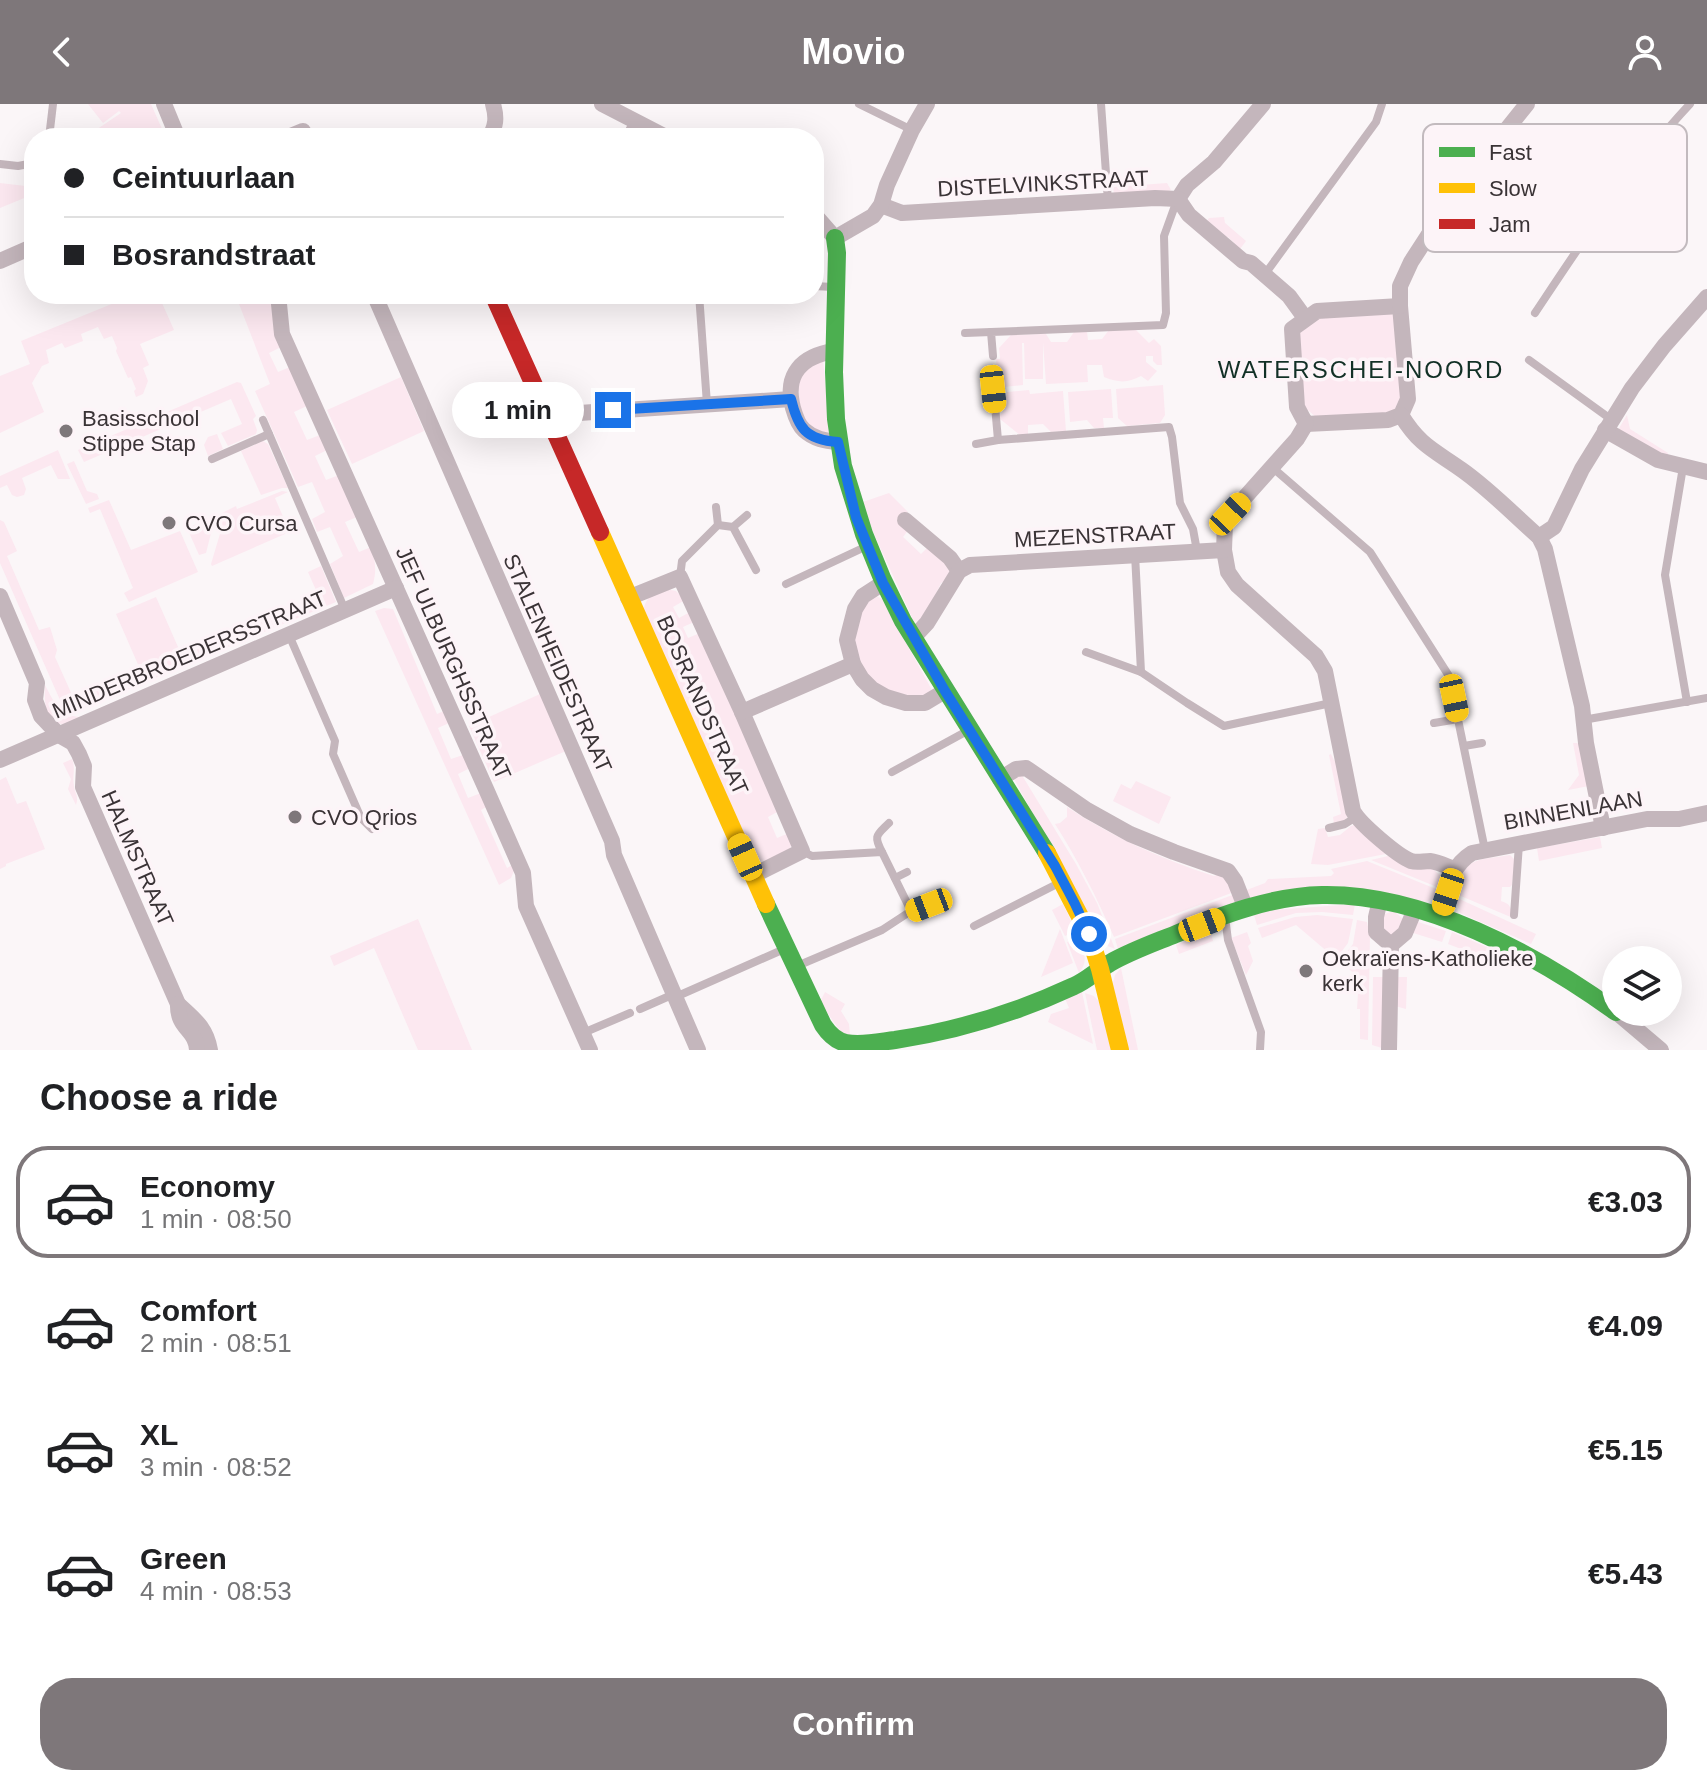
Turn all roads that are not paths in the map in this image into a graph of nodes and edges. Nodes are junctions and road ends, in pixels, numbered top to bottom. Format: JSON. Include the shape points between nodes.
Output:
{"nodes":[{"id":1,"x":53,"y":104,"type":"edge"},
{"id":2,"x":164,"y":104,"type":"edge"},
{"id":3,"x":493,"y":104,"type":"edge"},
{"id":4,"x":859,"y":104,"type":"edge"},
{"id":5,"x":927,"y":104,"type":"edge"},
{"id":6,"x":1101,"y":104,"type":"edge"},
{"id":7,"x":1263,"y":104,"type":"edge"},
{"id":8,"x":1382,"y":104,"type":"edge"},
{"id":9,"x":1527,"y":104,"type":"edge"},
{"id":10,"x":1690,"y":104,"type":"edge"},
{"id":11,"x":613,"y":106,"type":"edge"},
{"id":12,"x":634,"y":121,"type":"junction"},
{"id":13,"x":1511,"y":124,"type":"edge"},
{"id":14,"x":1673,"y":124,"type":"edge"},
{"id":15,"x":50,"y":128,"type":"edge"},
{"id":16,"x":174,"y":128,"type":"edge"},
{"id":17,"x":494,"y":128,"type":"edge"},
{"id":18,"x":630,"y":128,"type":"edge"},
{"id":19,"x":648,"y":128,"type":"edge"},
{"id":20,"x":912,"y":130,"type":"junction"},
{"id":21,"x":0,"y":164,"type":"edge"},
{"id":22,"x":24,"y":165,"type":"edge"},
{"id":23,"x":1178,"y":199,"type":"junction"},
{"id":24,"x":1108,"y":201,"type":"junction"},
{"id":25,"x":881,"y":205,"type":"junction"},
{"id":26,"x":824,"y":225,"type":"edge"},
{"id":27,"x":835,"y":238,"type":"junction"},
{"id":28,"x":1423,"y":243,"type":"edge"},
{"id":29,"x":24,"y":250,"type":"edge"},
{"id":30,"x":1576,"y":252,"type":"edge"},
{"id":31,"x":0,"y":261,"type":"edge"},
{"id":32,"x":1265,"y":274,"type":"junction"},
{"id":33,"x":824,"y":287,"type":"edge"},
{"id":34,"x":837,"y":288,"type":"junction"},
{"id":35,"x":1707,"y":297,"type":"edge"},
{"id":36,"x":279,"y":304,"type":"edge"},
{"id":37,"x":378,"y":304,"type":"edge"},
{"id":38,"x":497,"y":304,"type":"edge"},
{"id":39,"x":700,"y":304,"type":"edge"},
{"id":40,"x":1400,"y":306,"type":"junction"},
{"id":41,"x":1535,"y":313,"type":"dead end"},
{"id":42,"x":1305,"y":318,"type":"junction"},
{"id":43,"x":991,"y":332,"type":"junction"},
{"id":44,"x":965,"y":333,"type":"dead end"},
{"id":45,"x":834,"y":351,"type":"junction"},
{"id":46,"x":993,"y":356,"type":"dead end"},
{"id":47,"x":1529,"y":360,"type":"dead end"},
{"id":48,"x":993,"y":383,"type":"dead end"},
{"id":49,"x":791,"y":399,"type":"junction"},
{"id":50,"x":707,"y":404,"type":"junction"},
{"id":51,"x":1401,"y":415,"type":"junction"},
{"id":52,"x":263,"y":420,"type":"dead end"},
{"id":53,"x":551,"y":424,"type":"junction"},
{"id":54,"x":1306,"y":424,"type":"junction"},
{"id":55,"x":1608,"y":425,"type":"junction"},
{"id":56,"x":269,"y":434,"type":"junction"},
{"id":57,"x":998,"y":440,"type":"junction"},
{"id":58,"x":838,"y":442,"type":"junction"},
{"id":59,"x":976,"y":444,"type":"dead end"},
{"id":60,"x":212,"y":459,"type":"dead end"},
{"id":61,"x":1683,"y":467,"type":"junction"},
{"id":62,"x":1273,"y":468,"type":"junction"},
{"id":63,"x":1707,"y":472,"type":"edge"},
{"id":64,"x":716,"y":507,"type":"dead end"},
{"id":65,"x":747,"y":515,"type":"dead end"},
{"id":66,"x":905,"y":520,"type":"dead end"},
{"id":67,"x":718,"y":525,"type":"junction"},
{"id":68,"x":733,"y":527,"type":"junction"},
{"id":69,"x":1539,"y":537,"type":"junction"},
{"id":70,"x":868,"y":546,"type":"junction"},
{"id":71,"x":1224,"y":550,"type":"junction"},
{"id":72,"x":1197,"y":551,"type":"junction"},
{"id":73,"x":1135,"y":554,"type":"junction"},
{"id":74,"x":756,"y":570,"type":"dead end"},
{"id":75,"x":959,"y":571,"type":"junction"},
{"id":76,"x":680,"y":577,"type":"junction"},
{"id":77,"x":883,"y":583,"type":"junction"},
{"id":78,"x":786,"y":584,"type":"dead end"},
{"id":79,"x":396,"y":588,"type":"junction"},
{"id":80,"x":0,"y":596,"type":"edge"},
{"id":81,"x":628,"y":598,"type":"junction"},
{"id":82,"x":345,"y":611,"type":"junction"},
{"id":83,"x":289,"y":635,"type":"junction"},
{"id":84,"x":913,"y":638,"type":"junction"},
{"id":85,"x":1086,"y":652,"type":"dead end"},
{"id":86,"x":853,"y":664,"type":"junction"},
{"id":87,"x":1141,"y":672,"type":"junction"},
{"id":88,"x":945,"y":691,"type":"junction"},
{"id":89,"x":1707,"y":698,"type":"edge"},
{"id":90,"x":1687,"y":702,"type":"junction"},
{"id":91,"x":1331,"y":703,"type":"junction"},
{"id":92,"x":742,"y":712,"type":"junction"},
{"id":93,"x":1458,"y":719,"type":"junction"},
{"id":94,"x":1583,"y":720,"type":"junction"},
{"id":95,"x":1434,"y":723,"type":"dead end"},
{"id":96,"x":970,"y":730,"type":"junction"},
{"id":97,"x":59,"y":735,"type":"junction"},
{"id":98,"x":1482,"y":743,"type":"dead end"},
{"id":99,"x":1464,"y":746,"type":"junction"},
{"id":100,"x":0,"y":760,"type":"edge"},
{"id":101,"x":892,"y":772,"type":"dead end"},
{"id":102,"x":1000,"y":779,"type":"junction"},
{"id":103,"x":1707,"y":813,"type":"edge"},
{"id":104,"x":1356,"y":817,"type":"junction"},
{"id":105,"x":889,"y":823,"type":"dead end"},
{"id":106,"x":1329,"y":828,"type":"dead end"},
{"id":107,"x":1603,"y":828,"type":"junction"},
{"id":108,"x":372,"y":829,"type":"dead end"},
{"id":109,"x":1519,"y":844,"type":"junction"},
{"id":110,"x":802,"y":851,"type":"junction"},
{"id":111,"x":1485,"y":851,"type":"junction"},
{"id":112,"x":882,"y":852,"type":"junction"},
{"id":113,"x":1454,"y":869,"type":"junction"},
{"id":114,"x":907,"y":872,"type":"dead end"},
{"id":115,"x":754,"y":875,"type":"junction"},
{"id":116,"x":895,"y":878,"type":"junction"},
{"id":117,"x":1063,"y":881,"type":"junction"},
{"id":118,"x":1380,"y":900,"type":"junction"},
{"id":119,"x":929,"y":905,"type":"dead end"},
{"id":120,"x":1246,"y":909,"type":"junction"},
{"id":121,"x":1415,"y":909,"type":"junction"},
{"id":122,"x":911,"y":911,"type":"junction"},
{"id":123,"x":1514,"y":915,"type":"dead end"},
{"id":124,"x":1225,"y":916,"type":"junction"},
{"id":125,"x":1440,"y":917,"type":"junction"},
{"id":126,"x":974,"y":926,"type":"dead end"},
{"id":127,"x":1391,"y":945,"type":"junction"},
{"id":128,"x":786,"y":948,"type":"junction"},
{"id":129,"x":795,"y":966,"type":"junction"},
{"id":130,"x":1100,"y":969,"type":"junction"},
{"id":131,"x":677,"y":995,"type":"junction"},
{"id":132,"x":1602,"y":1001,"type":"edge"},
{"id":133,"x":178,"y":1004,"type":"junction"},
{"id":134,"x":640,"y":1009,"type":"dead end"},
{"id":135,"x":630,"y":1013,"type":"dead end"},
{"id":136,"x":1633,"y":1026,"type":"edge"},
{"id":137,"x":583,"y":1033,"type":"junction"},
{"id":138,"x":197,"y":1050,"type":"edge"},
{"id":139,"x":210,"y":1050,"type":"edge"},
{"id":140,"x":590,"y":1050,"type":"edge"},
{"id":141,"x":698,"y":1050,"type":"edge"},
{"id":142,"x":1120,"y":1050,"type":"edge"},
{"id":143,"x":1260,"y":1050,"type":"edge"},
{"id":144,"x":1389,"y":1050,"type":"edge"},
{"id":145,"x":1661,"y":1050,"type":"edge"}],
"edges":[{"from":1,"to":15,"type":"lane"},
{"from":2,"to":16,"type":"street"},
{"from":3,"to":17,"type":"street"},
{"from":4,"to":20,"type":"lane"},
{"from":5,"to":20,"type":"street"},
{"from":6,"to":24,"type":"lane"},
{"from":7,"to":23,"type":"street"},
{"from":8,"to":32,"type":"lane","via":[[1376,122]]},
{"from":9,"to":13,"type":"street"},
{"from":10,"to":14,"type":"lane"},
{"from":11,"to":12,"type":"street"},
{"from":12,"to":18,"type":"lane"},
{"from":12,"to":19,"type":"street"},
{"from":20,"to":25,"type":"street"},
{"from":21,"to":22,"type":"lane"},
{"from":23,"to":24,"type":"street","name":"DISTELVINKSTRAAT"},
{"from":23,"to":32,"type":"street","name":"DISTELVINKSTRAAT","via":[[1189,215]]},
{"from":23,"to":43,"type":"lane","via":[[1164,236],[1163,325]]},
{"from":24,"to":25,"type":"street","name":"DISTELVINKSTRAAT","via":[[902,213]]},
{"from":25,"to":27,"type":"street","via":[[873,216]]},
{"from":26,"to":27,"type":"street"},
{"from":27,"to":34,"type":"street"},
{"from":28,"to":40,"type":"street","via":[[1400,286]]},
{"from":29,"to":31,"type":"street"},
{"from":30,"to":41,"type":"lane"},
{"from":32,"to":42,"type":"street","name":"DISTELVINKSTRAAT"},
{"from":33,"to":34,"type":"lane"},
{"from":34,"to":45,"type":"street"},
{"from":35,"to":55,"type":"street","via":[[1664,346]]},
{"from":36,"to":79,"type":"street","name":"JEF ULBURGHSSTRAAT","via":[[282,334]]},
{"from":37,"to":131,"type":"street","name":"STALENHEIDESTRAAT"},
{"from":38,"to":53,"type":"street","name":"BOSRANDSTRAAT"},
{"from":39,"to":50,"type":"lane"},
{"from":40,"to":42,"type":"street","via":[[1317,311]]},
{"from":40,"to":51,"type":"street","via":[[1408,399]]},
{"from":42,"to":54,"type":"street","via":[[1292,329],[1297,407]]},
{"from":43,"to":44,"type":"lane"},
{"from":43,"to":46,"type":"lane"},
{"from":45,"to":49,"type":"street","via":[[804,362],[791,384]]},
{"from":45,"to":58,"type":"street"},
{"from":47,"to":55,"type":"lane"},
{"from":48,"to":57,"type":"lane"},
{"from":49,"to":50,"type":"street"},
{"from":49,"to":58,"type":"street","via":[[802,429]]},
{"from":50,"to":53,"type":"street","via":[[579,413]]},
{"from":51,"to":54,"type":"street"},
{"from":51,"to":69,"type":"street","via":[[1414,435]]},
{"from":52,"to":56,"type":"lane"},
{"from":53,"to":81,"type":"street","name":"BOSRANDSTRAAT"},
{"from":54,"to":62,"type":"street"},
{"from":55,"to":61,"type":"street","via":[[1658,460]]},
{"from":55,"to":69,"type":"street","via":[[1554,527]]},
{"from":56,"to":60,"type":"lane"},
{"from":56,"to":82,"type":"lane"},
{"from":57,"to":59,"type":"lane"},
{"from":57,"to":72,"type":"lane","via":[[1169,427],[1180,503]]},
{"from":58,"to":70,"type":"street"},
{"from":61,"to":63,"type":"street"},
{"from":61,"to":90,"type":"lane","via":[[1665,575]]},
{"from":62,"to":71,"type":"street","via":[[1230,514]]},
{"from":62,"to":93,"type":"lane","via":[[1370,552],[1449,676]]},
{"from":64,"to":67,"type":"lane"},
{"from":65,"to":68,"type":"lane"},
{"from":66,"to":75,"type":"street"},
{"from":67,"to":68,"type":"lane"},
{"from":67,"to":76,"type":"lane","via":[[682,561]]},
{"from":68,"to":74,"type":"lane"},
{"from":69,"to":94,"type":"street","via":[[1569,644]]},
{"from":70,"to":77,"type":"street"},
{"from":70,"to":78,"type":"lane"},
{"from":71,"to":72,"type":"street","name":"MEZENSTRAAT"},
{"from":71,"to":91,"type":"street","via":[[1237,585],[1316,656],[1325,671]]},
{"from":72,"to":73,"type":"street","name":"MEZENSTRAAT"},
{"from":73,"to":75,"type":"street","name":"MEZENSTRAAT","via":[[979,564]]},
{"from":73,"to":87,"type":"lane"},
{"from":75,"to":84,"type":"street"},
{"from":76,"to":81,"type":"street","name":"BOSRANDSTRAAT"},
{"from":76,"to":92,"type":"street","name":"BOSRANDSTRAAT"},
{"from":77,"to":84,"type":"street"},
{"from":77,"to":86,"type":"street","via":[[863,596],[855,609],[847,640]]},
{"from":79,"to":82,"type":"street","name":"MINDERBROEDERSSTRAAT"},
{"from":79,"to":137,"type":"street","name":"JEF ULBURGHSSTRAAT","via":[[523,873],[526,906]]},
{"from":80,"to":97,"type":"street","name":"HALMSTRAAT","via":[[37,683],[35,700],[41,716]]},
{"from":81,"to":115,"type":"street","name":"BOSRANDSTRAAT"},
{"from":82,"to":83,"type":"street","name":"MINDERBROEDERSSTRAAT"},
{"from":83,"to":97,"type":"street","name":"MINDERBROEDERSSTRAAT"},
{"from":83,"to":108,"type":"lane","via":[[335,741],[333,754],[361,818]]},
{"from":84,"to":88,"type":"street"},
{"from":85,"to":87,"type":"lane"},
{"from":86,"to":88,"type":"street","via":[[872,689],[906,703],[925,703]]},
{"from":86,"to":92,"type":"street","name":"BOSRANDSTRAAT"},
{"from":87,"to":91,"type":"lane","via":[[1224,726]]},
{"from":88,"to":96,"type":"street"},
{"from":89,"to":90,"type":"lane"},
{"from":90,"to":94,"type":"lane"},
{"from":91,"to":104,"type":"street"},
{"from":92,"to":110,"type":"street","name":"BOSRANDSTRAAT"},
{"from":93,"to":95,"type":"lane"},
{"from":93,"to":99,"type":"lane"},
{"from":94,"to":107,"type":"street"},
{"from":96,"to":101,"type":"lane"},
{"from":96,"to":102,"type":"street"},
{"from":97,"to":100,"type":"street","name":"MINDERBROEDERSSTRAAT"},
{"from":97,"to":133,"type":"street","name":"HALMSTRAAT","via":[[79,754],[83,787]]},
{"from":98,"to":99,"type":"lane"},
{"from":99,"to":111,"type":"lane"},
{"from":102,"to":117,"type":"street"},
{"from":102,"to":120,"type":"street","via":[[1026,768],[1130,834],[1228,871]]},
{"from":103,"to":107,"type":"street","name":"BINNENLAAN"},
{"from":104,"to":106,"type":"lane"},
{"from":104,"to":113,"type":"street","via":[[1408,860]]},
{"from":105,"to":112,"type":"lane","via":[[877,835]]},
{"from":107,"to":109,"type":"street","name":"BINNENLAAN"},
{"from":109,"to":111,"type":"street","name":"BINNENLAAN"},
{"from":109,"to":123,"type":"lane"},
{"from":110,"to":112,"type":"lane","via":[[812,856]]},
{"from":110,"to":115,"type":"street"},
{"from":111,"to":113,"type":"street","name":"BINNENLAAN","via":[[1472,853]]},
{"from":112,"to":116,"type":"lane"},
{"from":113,"to":125,"type":"street"},
{"from":114,"to":116,"type":"lane"},
{"from":115,"to":128,"type":"street","name":"BOSRANDSTRAAT"},
{"from":116,"to":122,"type":"lane"},
{"from":117,"to":126,"type":"lane"},
{"from":117,"to":130,"type":"street"},
{"from":118,"to":120,"type":"street","via":[[1323,895]]},
{"from":118,"to":121,"type":"street"},
{"from":118,"to":127,"type":"street","via":[[1376,932]]},
{"from":119,"to":122,"type":"lane"},
{"from":120,"to":124,"type":"street"},
{"from":121,"to":125,"type":"street"},
{"from":121,"to":127,"type":"street","via":[[1405,933]]},
{"from":122,"to":129,"type":"lane","via":[[882,930]]},
{"from":124,"to":130,"type":"street"},
{"from":124,"to":143,"type":"lane","via":[[1228,940],[1261,1032]]},
{"from":125,"to":132,"type":"street","via":[[1540,962]]},
{"from":127,"to":144,"type":"street"},
{"from":128,"to":129,"type":"street","name":"BOSRANDSTRAAT"},
{"from":128,"to":131,"type":"lane"},
{"from":129,"to":130,"type":"street","name":"BOSRANDSTRAAT","via":[[826,1030],[856,1044],[975,1024],[1087,980]]},
{"from":130,"to":142,"type":"street"},
{"from":131,"to":134,"type":"lane"},
{"from":131,"to":141,"type":"street","name":"STALENHEIDESTRAAT"},
{"from":133,"to":138,"type":"street","via":[[177,1015]]},
{"from":133,"to":139,"type":"street","name":"HALMSTRAAT","via":[[208,1036]]},
{"from":135,"to":137,"type":"lane"},
{"from":136,"to":145,"type":"street"},
{"from":137,"to":140,"type":"street","name":"JEF ULBURGHSSTRAAT"}]}
